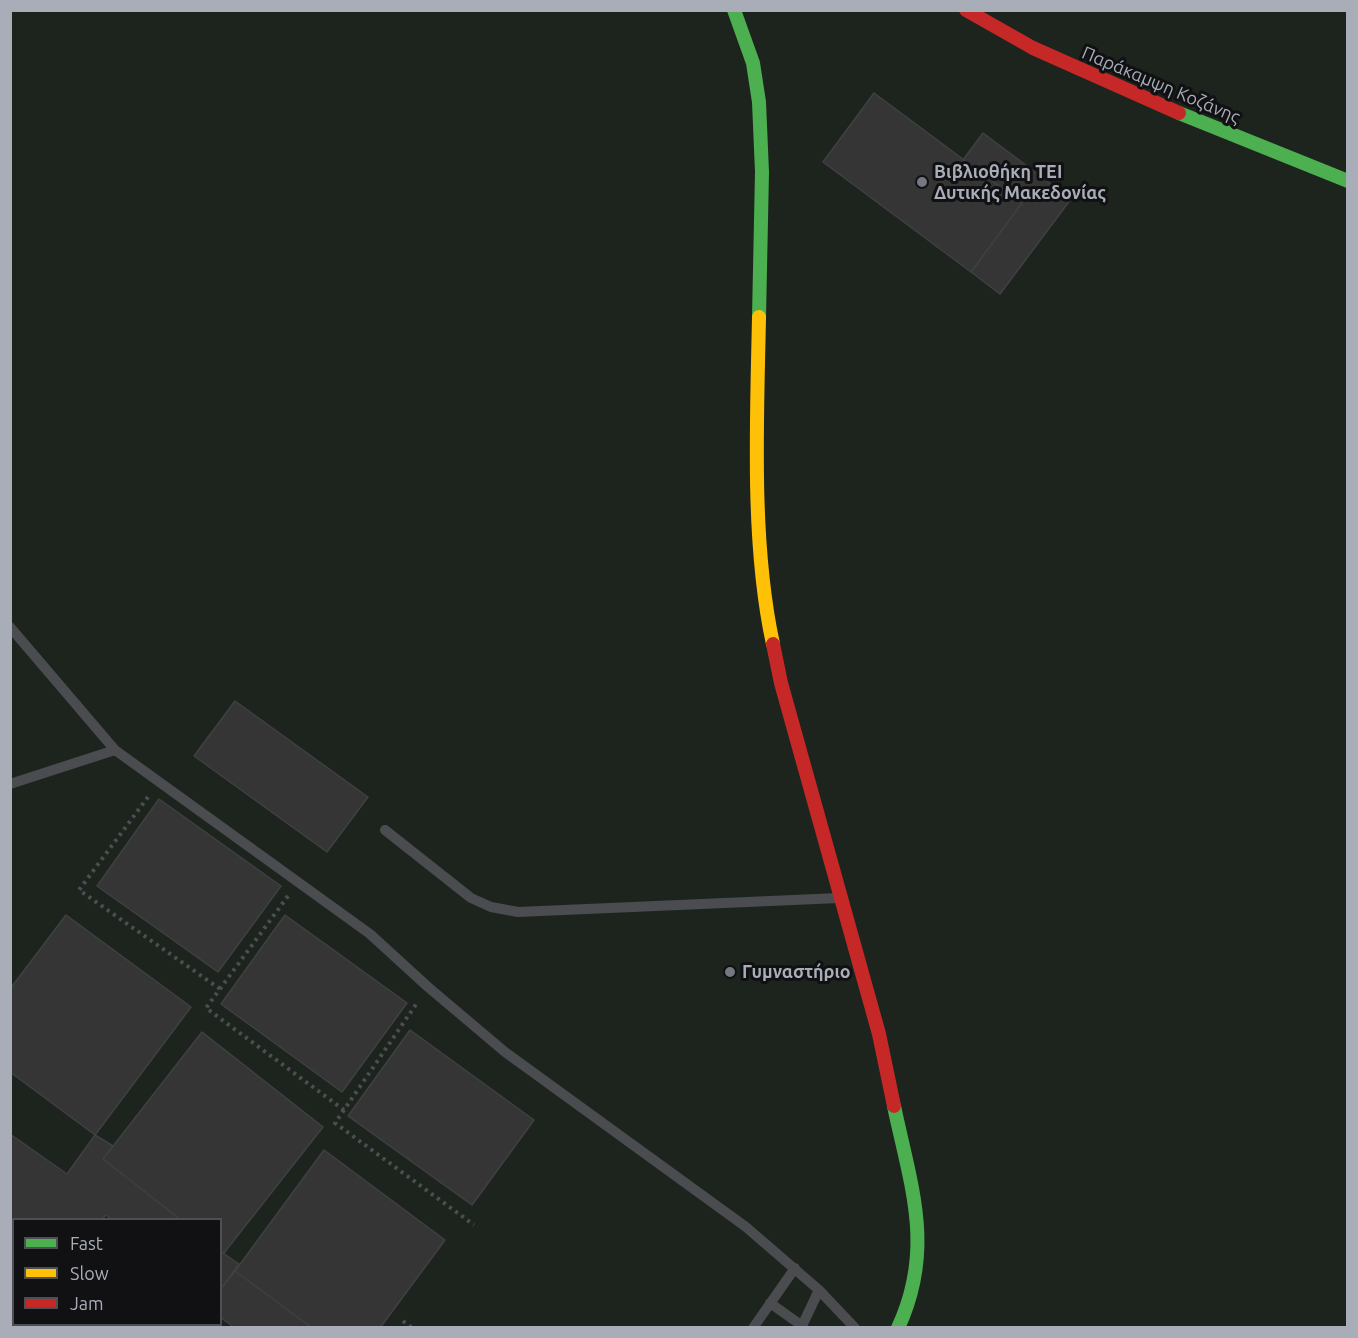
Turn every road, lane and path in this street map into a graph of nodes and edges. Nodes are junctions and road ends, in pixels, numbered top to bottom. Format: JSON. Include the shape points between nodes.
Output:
{"nodes":[{"id":1,"x":734,"y":10,"type":"edge"},
{"id":2,"x":966,"y":10,"type":"edge"},
{"id":3,"x":1347,"y":181,"type":"edge"},
{"id":4,"x":10,"y":627,"type":"edge"},
{"id":5,"x":116,"y":750,"type":"junction"},
{"id":6,"x":160,"y":782,"type":"junction"},
{"id":7,"x":10,"y":784,"type":"edge"},
{"id":8,"x":385,"y":830,"type":"dead end"},
{"id":9,"x":298,"y":882,"type":"junction"},
{"id":10,"x":841,"y":898,"type":"junction"},
{"id":11,"x":428,"y":987,"type":"junction"},
{"id":12,"x":220,"y":989,"type":"junction"},
{"id":13,"x":344,"y":1110,"type":"junction"},
{"id":14,"x":474,"y":1225,"type":"dead end"},
{"id":15,"x":795,"y":1268,"type":"junction"},
{"id":16,"x":819,"y":1290,"type":"junction"},
{"id":17,"x":770,"y":1303,"type":"junction"},
{"id":18,"x":403,"y":1321,"type":"dead end"},
{"id":19,"x":801,"y":1326,"type":"edge"},
{"id":20,"x":412,"y":1328,"type":"edge"},
{"id":21,"x":753,"y":1328,"type":"edge"},
{"id":22,"x":855,"y":1328,"type":"edge"},
{"id":23,"x":898,"y":1328,"type":"edge"}],
"edges":[{"from":1,"to":10,"type":"street","via":[[753,63],[759,102],[762,183],[757,427],[767,618],[781,683]]},
{"from":2,"to":3,"type":"street","name":"Παράκαμψη Κοζάνης","via":[[1033,48],[1200,122]]},
{"from":4,"to":5,"type":"lane"},
{"from":5,"to":6,"type":"lane"},
{"from":5,"to":7,"type":"lane"},
{"from":6,"to":9,"type":"lane"},
{"from":6,"to":12,"type":"path","via":[[79,890]]},
{"from":8,"to":10,"type":"lane","via":[[471,898],[518,912]]},
{"from":9,"to":11,"type":"lane","via":[[370,934]]},
{"from":9,"to":12,"type":"path"},
{"from":10,"to":23,"type":"street","via":[[879,1034],[918,1220],[917,1278]]},
{"from":11,"to":13,"type":"path"},
{"from":11,"to":15,"type":"lane","via":[[505,1052],[746,1227]]},
{"from":12,"to":13,"type":"path","via":[[206,1008]]},
{"from":13,"to":14,"type":"path","via":[[335,1123]]},
{"from":15,"to":16,"type":"lane"},
{"from":15,"to":17,"type":"lane"},
{"from":16,"to":19,"type":"lane"},
{"from":16,"to":22,"type":"lane"},
{"from":17,"to":19,"type":"lane"},
{"from":17,"to":21,"type":"lane"},
{"from":18,"to":20,"type":"path"}]}
